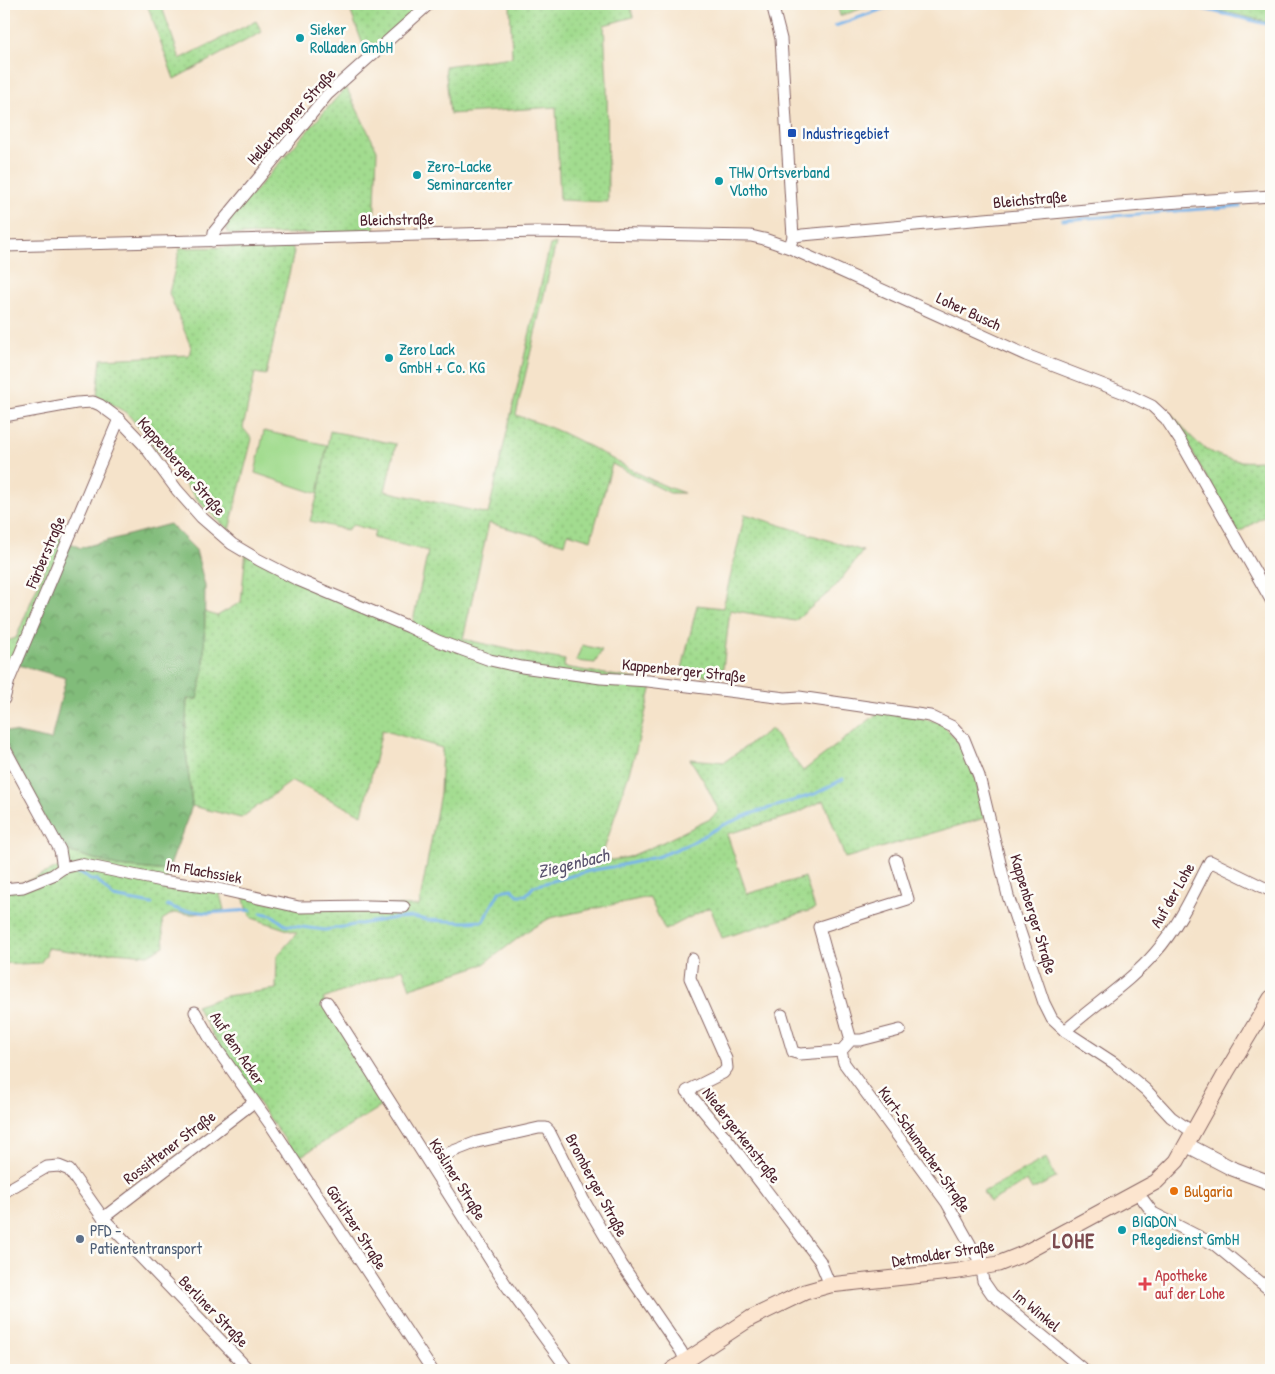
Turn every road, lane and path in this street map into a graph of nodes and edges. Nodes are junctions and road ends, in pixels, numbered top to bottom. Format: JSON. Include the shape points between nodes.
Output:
{"nodes":[{"id":1,"x":429,"y":4,"type":"edge"},
{"id":2,"x":772,"y":4,"type":"edge"},
{"id":3,"x":1271,"y":196,"type":"edge"},
{"id":4,"x":213,"y":241,"type":"junction"},
{"id":5,"x":791,"y":243,"type":"junction"},
{"id":6,"x":4,"y":246,"type":"edge"},
{"id":7,"x":4,"y":416,"type":"edge"},
{"id":8,"x":119,"y":419,"type":"junction"},
{"id":9,"x":1271,"y":600,"type":"edge"},
{"id":10,"x":4,"y":699,"type":"edge"},
{"id":11,"x":4,"y":747,"type":"edge"},
{"id":12,"x":896,"y":860,"type":"dead end"},
{"id":13,"x":63,"y":868,"type":"junction"},
{"id":14,"x":4,"y":890,"type":"edge"},
{"id":15,"x":1271,"y":891,"type":"edge"},
{"id":16,"x":404,"y":907,"type":"dead end"},
{"id":17,"x":692,"y":959,"type":"dead end"},
{"id":18,"x":1271,"y":998,"type":"edge"},
{"id":19,"x":327,"y":1002,"type":"dead end"},
{"id":20,"x":195,"y":1012,"type":"dead end"},
{"id":21,"x":782,"y":1015,"type":"dead end"},
{"id":22,"x":900,"y":1030,"type":"dead end"},
{"id":23,"x":1065,"y":1031,"type":"junction"},
{"id":24,"x":851,"y":1040,"type":"junction"},
{"id":25,"x":841,"y":1051,"type":"junction"},
{"id":26,"x":254,"y":1102,"type":"junction"},
{"id":27,"x":1190,"y":1139,"type":"junction"},
{"id":28,"x":428,"y":1162,"type":"junction"},
{"id":29,"x":1271,"y":1183,"type":"edge"},
{"id":30,"x":4,"y":1192,"type":"edge"},
{"id":31,"x":1138,"y":1193,"type":"junction"},
{"id":32,"x":102,"y":1218,"type":"junction"},
{"id":33,"x":980,"y":1268,"type":"junction"},
{"id":34,"x":830,"y":1285,"type":"junction"},
{"id":35,"x":1271,"y":1291,"type":"edge"},
{"id":36,"x":688,"y":1366,"type":"edge"},
{"id":37,"x":249,"y":1370,"type":"edge"},
{"id":38,"x":432,"y":1370,"type":"edge"},
{"id":39,"x":568,"y":1370,"type":"edge"},
{"id":40,"x":672,"y":1370,"type":"edge"},
{"id":41,"x":1084,"y":1370,"type":"edge"}],
"edges":[{"from":1,"to":4,"type":"street","name":"Hellerhagener Straße","via":[[327,95],[214,232]]},
{"from":2,"to":5,"type":"street","via":[[781,40]]},
{"from":3,"to":5,"type":"street","name":"Bleichstraße","via":[[812,234]]},
{"from":4,"to":5,"type":"street","name":"Bleichstraße","via":[[536,232],[750,236]]},
{"from":4,"to":6,"type":"street","name":"Bleichstraße"},
{"from":5,"to":9,"type":"street","name":"Loher Busch","via":[[1026,355],[1152,406],[1166,419],[1181,442]]},
{"from":7,"to":8,"type":"street","name":"Kappenberger Straße","via":[[93,402]]},
{"from":8,"to":10,"type":"street","name":"Färberstraße"},
{"from":8,"to":23,"type":"street","name":"Kappenberger Straße","via":[[195,510],[232,544],[298,580],[438,641],[490,660],[522,667],[799,697],[930,716],[953,726],[964,739],[979,776],[1008,896],[1044,1003],[1052,1019]]},
{"from":11,"to":13,"type":"street","via":[[60,850]]},
{"from":12,"to":24,"type":"street","via":[[908,899],[819,927]]},
{"from":13,"to":14,"type":"street","name":"Im Flachssiek","via":[[53,875]]},
{"from":13,"to":16,"type":"street","name":"Im Flachssiek","via":[[80,864],[299,907]]},
{"from":15,"to":23,"type":"street","name":"Auf der Lohe","via":[[1210,861],[1178,923],[1155,953]]},
{"from":17,"to":34,"type":"street","name":"Niedergerkenstraße","via":[[690,978],[727,1068],[687,1091],[820,1261]]},
{"from":18,"to":27,"type":"main road","name":"Detmolder Straße"},
{"from":19,"to":28,"type":"street","name":"Kösliner Straße"},
{"from":20,"to":26,"type":"street","name":"Auf dem Acker"},
{"from":21,"to":25,"type":"street","via":[[793,1052]]},
{"from":22,"to":24,"type":"street"},
{"from":23,"to":27,"type":"street","name":"Kappenberger Straße","via":[[1114,1063],[1146,1090]]},
{"from":24,"to":25,"type":"street"},
{"from":25,"to":33,"type":"street","name":"Kurt-Schumacher-Straße","via":[[844,1063],[947,1203],[979,1260]]},
{"from":26,"to":32,"type":"street","name":"Rossittener Straße"},
{"from":26,"to":38,"type":"street","name":"Görlitzer Straße"},
{"from":27,"to":29,"type":"street","via":[[1231,1168]]},
{"from":27,"to":31,"type":"main road","name":"Detmolder Straße","via":[[1178,1161],[1166,1174]]},
{"from":28,"to":36,"type":"street","name":"Bromberger Straße","via":[[477,1142],[546,1128],[617,1257]]},
{"from":28,"to":39,"type":"street","name":"Kösliner Straße","via":[[506,1285]]},
{"from":30,"to":32,"type":"street","name":"Berliner Straße","via":[[47,1167],[59,1166],[69,1170]]},
{"from":31,"to":33,"type":"main road","name":"Detmolder Straße","via":[[1024,1254]]},
{"from":31,"to":35,"type":"street","via":[[1153,1213],[1215,1245]]},
{"from":32,"to":37,"type":"street","name":"Berliner Straße"},
{"from":33,"to":34,"type":"main road","name":"Detmolder Straße"},
{"from":33,"to":41,"type":"street","name":"Im Winkel","via":[[982,1281],[992,1294]]},
{"from":34,"to":36,"type":"main road","name":"Detmolder Straße","via":[[805,1292],[751,1318]]},
{"from":36,"to":40,"type":"main road","name":"Detmolder Straße"}]}
